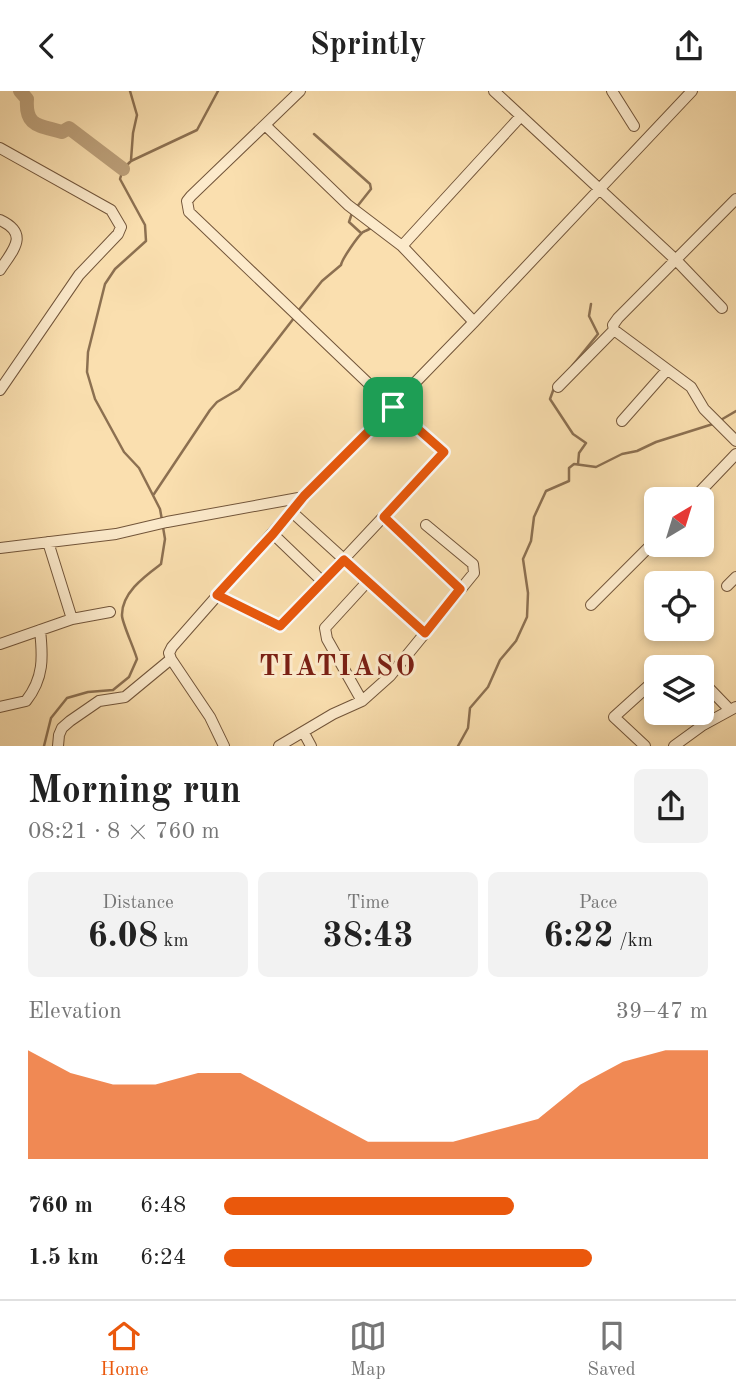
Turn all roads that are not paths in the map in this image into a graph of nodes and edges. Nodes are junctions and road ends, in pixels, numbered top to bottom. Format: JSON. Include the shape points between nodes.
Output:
{"nodes":[{"id":1,"x":300,"y":91,"type":"edge"},
{"id":2,"x":494,"y":91,"type":"edge"},
{"id":3,"x":612,"y":91,"type":"edge"},
{"id":4,"x":692,"y":91,"type":"edge"},
{"id":5,"x":521,"y":116,"type":"junction"},
{"id":6,"x":265,"y":125,"type":"junction"},
{"id":7,"x":634,"y":127,"type":"dead end"},
{"id":8,"x":0,"y":148,"type":"edge"},
{"id":9,"x":598,"y":190,"type":"junction"},
{"id":10,"x":736,"y":199,"type":"edge"},
{"id":11,"x":0,"y":220,"type":"edge"},
{"id":12,"x":402,"y":246,"type":"junction"},
{"id":13,"x":677,"y":261,"type":"junction"},
{"id":14,"x":0,"y":269,"type":"edge"},
{"id":15,"x":722,"y":308,"type":"dead end"},
{"id":16,"x":474,"y":322,"type":"junction"},
{"id":17,"x":614,"y":330,"type":"junction"},
{"id":18,"x":667,"y":370,"type":"junction"},
{"id":19,"x":558,"y":387,"type":"dead end"},
{"id":20,"x":0,"y":390,"type":"edge"},
{"id":21,"x":393,"y":407,"type":"junction"},
{"id":22,"x":622,"y":421,"type":"dead end"},
{"id":23,"x":736,"y":441,"type":"edge"},
{"id":24,"x":736,"y":454,"type":"edge"},
{"id":25,"x":705,"y":487,"type":"edge"},
{"id":26,"x":304,"y":496,"type":"junction"},
{"id":27,"x":292,"y":512,"type":"junction"},
{"id":28,"x":384,"y":517,"type":"junction"},
{"id":29,"x":426,"y":525,"type":"dead end"},
{"id":30,"x":273,"y":534,"type":"junction"},
{"id":31,"x":48,"y":542,"type":"junction"},
{"id":32,"x":1,"y":546,"type":"edge"},
{"id":33,"x":644,"y":552,"type":"edge"},
{"id":34,"x":344,"y":560,"type":"junction"},
{"id":35,"x":736,"y":577,"type":"edge"},
{"id":36,"x":368,"y":581,"type":"junction"},
{"id":37,"x":323,"y":582,"type":"junction"},
{"id":38,"x":727,"y":586,"type":"dead end"},
{"id":39,"x":460,"y":589,"type":"junction"},
{"id":40,"x":217,"y":595,"type":"junction"},
{"id":41,"x":591,"y":605,"type":"dead end"},
{"id":42,"x":110,"y":612,"type":"dead end"},
{"id":43,"x":72,"y":619,"type":"junction"},
{"id":44,"x":40,"y":630,"type":"junction"},
{"id":45,"x":425,"y":633,"type":"junction"},
{"id":46,"x":0,"y":643,"type":"edge"},
{"id":47,"x":172,"y":659,"type":"junction"},
{"id":48,"x":644,"y":690,"type":"edge"},
{"id":49,"x":714,"y":691,"type":"edge"},
{"id":50,"x":362,"y":701,"type":"junction"},
{"id":51,"x":0,"y":707,"type":"edge"},
{"id":52,"x":733,"y":708,"type":"edge"},
{"id":53,"x":304,"y":733,"type":"junction"},
{"id":54,"x":58,"y":746,"type":"edge"},
{"id":55,"x":224,"y":746,"type":"edge"},
{"id":56,"x":279,"y":746,"type":"edge"},
{"id":57,"x":310,"y":746,"type":"edge"},
{"id":58,"x":645,"y":746,"type":"edge"},
{"id":59,"x":674,"y":746,"type":"edge"}],
"edges":[{"from":1,"to":6,"type":"street"},
{"from":2,"to":5,"type":"street"},
{"from":3,"to":7,"type":"street"},
{"from":4,"to":9,"type":"street"},
{"from":5,"to":9,"type":"street"},
{"from":5,"to":12,"type":"street"},
{"from":6,"to":12,"type":"street","via":[[348,205]]},
{"from":6,"to":21,"type":"street","via":[[191,196],[189,212]]},
{"from":8,"to":20,"type":"street","via":[[111,210],[121,227],[79,275]]},
{"from":9,"to":13,"type":"street"},
{"from":9,"to":16,"type":"street"},
{"from":10,"to":13,"type":"street"},
{"from":11,"to":14,"type":"street","via":[[11,226],[18,242]]},
{"from":12,"to":16,"type":"street"},
{"from":13,"to":15,"type":"street"},
{"from":13,"to":17,"type":"street","via":[[618,318]]},
{"from":16,"to":21,"type":"street"},
{"from":17,"to":18,"type":"street"},
{"from":17,"to":19,"type":"street"},
{"from":18,"to":22,"type":"street"},
{"from":18,"to":23,"type":"street","via":[[691,387],[704,409]]},
{"from":21,"to":26,"type":"street"},
{"from":21,"to":28,"type":"street","via":[[444,452]]},
{"from":24,"to":25,"type":"street"},
{"from":26,"to":27,"type":"street"},
{"from":26,"to":31,"type":"street","via":[[116,534]]},
{"from":27,"to":30,"type":"street"},
{"from":27,"to":34,"type":"street"},
{"from":28,"to":34,"type":"street"},
{"from":28,"to":39,"type":"street"},
{"from":29,"to":39,"type":"street","via":[[473,564],[474,573]]},
{"from":30,"to":37,"type":"street"},
{"from":30,"to":40,"type":"street"},
{"from":31,"to":32,"type":"street"},
{"from":31,"to":43,"type":"street"},
{"from":33,"to":41,"type":"street"},
{"from":34,"to":36,"type":"street"},
{"from":34,"to":37,"type":"street"},
{"from":35,"to":38,"type":"street"},
{"from":36,"to":45,"type":"street"},
{"from":36,"to":50,"type":"street","via":[[325,628]]},
{"from":37,"to":40,"type":"street","via":[[280,626]]},
{"from":39,"to":45,"type":"street"},
{"from":40,"to":47,"type":"street","via":[[172,647]]},
{"from":42,"to":43,"type":"street"},
{"from":43,"to":44,"type":"street"},
{"from":44,"to":46,"type":"street"},
{"from":44,"to":51,"type":"street","via":[[44,663],[32,691],[26,701]]},
{"from":45,"to":50,"type":"street","via":[[390,676]]},
{"from":47,"to":54,"type":"street","via":[[125,697],[99,701],[70,721],[59,735]]},
{"from":47,"to":55,"type":"street"},
{"from":48,"to":58,"type":"street","via":[[614,717]]},
{"from":49,"to":52,"type":"street"},
{"from":50,"to":53,"type":"street"},
{"from":52,"to":59,"type":"street"},
{"from":53,"to":56,"type":"street"},
{"from":53,"to":57,"type":"street"}]}
